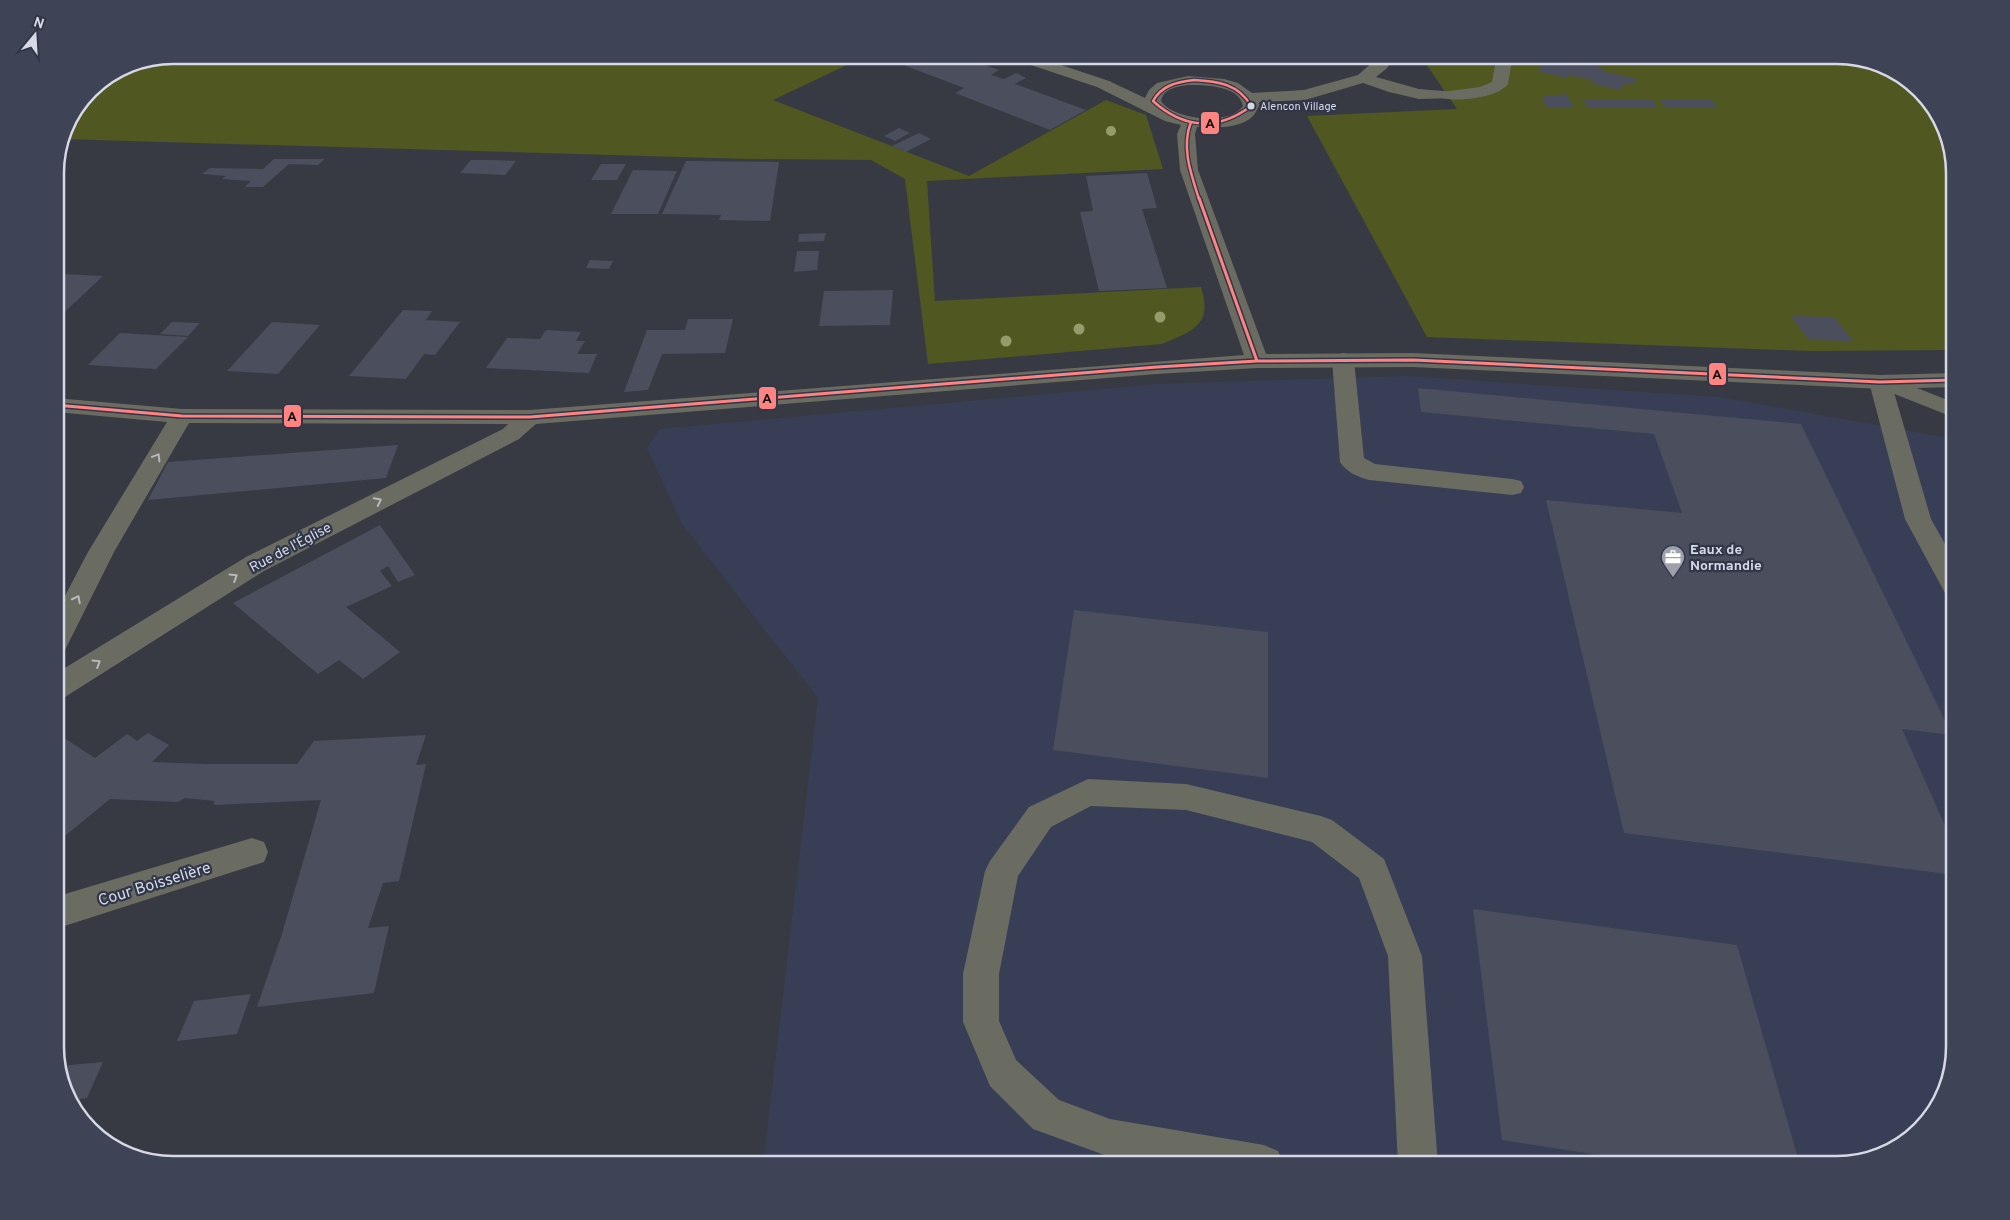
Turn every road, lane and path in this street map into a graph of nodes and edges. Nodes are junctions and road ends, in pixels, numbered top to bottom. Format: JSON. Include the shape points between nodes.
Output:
{"nodes":[{"id":1,"x":1043,"y":64,"type":"edge"},
{"id":2,"x":1380,"y":64,"type":"edge"},
{"id":3,"x":1503,"y":64,"type":"edge"},
{"id":4,"x":1364,"y":78,"type":"junction"},
{"id":5,"x":1103,"y":84,"type":"junction"},
{"id":6,"x":1164,"y":86,"type":"junction"},
{"id":7,"x":1249,"y":98,"type":"junction"},
{"id":8,"x":1158,"y":109,"type":"junction"},
{"id":9,"x":1191,"y":122,"type":"junction"},
{"id":10,"x":1343,"y":360,"type":"junction"},
{"id":11,"x":1257,"y":361,"type":"junction"},
{"id":12,"x":1946,"y":380,"type":"edge"},
{"id":13,"x":1880,"y":382,"type":"junction"},
{"id":14,"x":64,"y":406,"type":"edge"},
{"id":15,"x":1946,"y":408,"type":"edge"},
{"id":16,"x":182,"y":416,"type":"junction"},
{"id":17,"x":530,"y":416,"type":"junction"},
{"id":18,"x":1512,"y":487,"type":"dead end"},
{"id":19,"x":1946,"y":570,"type":"edge"},
{"id":20,"x":64,"y":624,"type":"edge"},
{"id":21,"x":64,"y":683,"type":"edge"},
{"id":22,"x":252,"y":852,"type":"dead end"},
{"id":23,"x":64,"y":911,"type":"edge"},
{"id":24,"x":1213,"y":1156,"type":"edge"},
{"id":25,"x":1417,"y":1156,"type":"edge"}],
"edges":[{"from":1,"to":5,"type":"street"},
{"from":2,"to":4,"type":"street"},
{"from":3,"to":4,"type":"street","via":[[1500,84],[1494,89],[1473,93],[1419,94]]},
{"from":4,"to":7,"type":"street","via":[[1305,94]]},
{"from":5,"to":6,"type":"street"},
{"from":5,"to":8,"type":"street"},
{"from":6,"to":7,"type":"street","via":[[1177,82],[1212,81],[1228,85]]},
{"from":6,"to":8,"type":"street","via":[[1153,101]]},
{"from":7,"to":9,"type":"street","via":[[1251,106],[1246,114],[1232,120]]},
{"from":8,"to":9,"type":"street","via":[[1171,117]]},
{"from":9,"to":11,"type":"street","via":[[1186,134],[1189,170]]},
{"from":10,"to":11,"type":"street"},
{"from":10,"to":13,"type":"street","via":[[1413,360]]},
{"from":10,"to":18,"type":"street","via":[[1352,462],[1369,472]]},
{"from":11,"to":17,"type":"street"},
{"from":12,"to":13,"type":"street"},
{"from":13,"to":15,"type":"street"},
{"from":13,"to":19,"type":"street","via":[[1918,519]]},
{"from":14,"to":16,"type":"street"},
{"from":16,"to":17,"type":"street"},
{"from":20,"to":16,"type":"street","one_way":true,"via":[[101,552]]},
{"from":21,"to":17,"type":"street","name":"Rue de l'Église","one_way":true,"via":[[255,564],[511,434]]},
{"from":22,"to":23,"type":"street","name":"Cour Boisselière"},
{"from":24,"to":25,"type":"street","via":[[1110,1138],[1047,1116],[1003,1073],[981,1022],[981,974],[1002,871],[1040,817],[1088,792],[1186,797],[1321,830],[1372,869],[1405,956]]}]}
